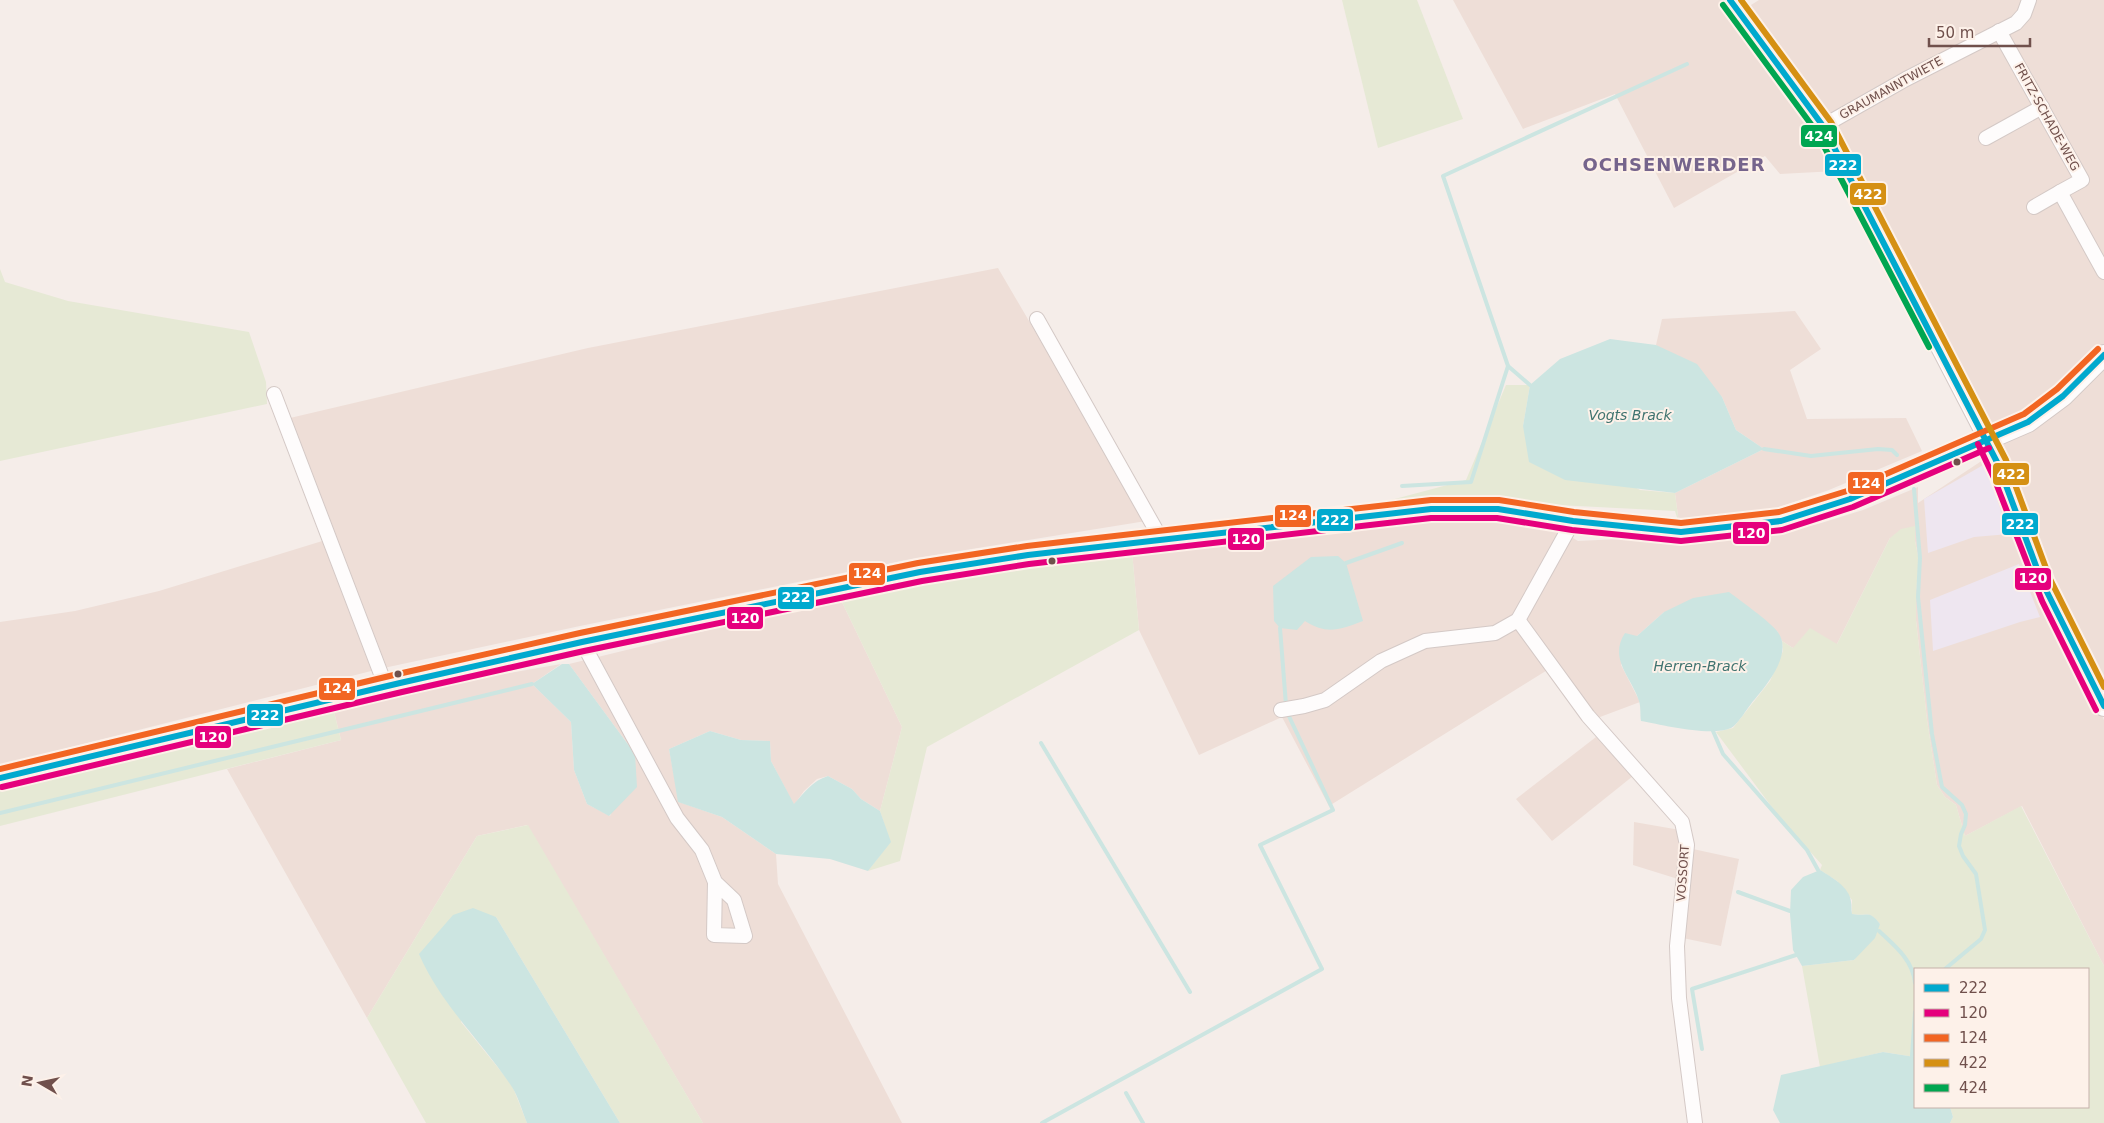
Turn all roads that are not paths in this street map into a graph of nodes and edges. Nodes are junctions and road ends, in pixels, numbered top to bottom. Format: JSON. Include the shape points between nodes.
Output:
{"nodes":[{"id":1,"x":1730,"y":0,"type":"edge"},
{"id":2,"x":2029,"y":0,"type":"edge"},
{"id":3,"x":1999,"y":31,"type":"junction"},
{"id":4,"x":2042,"y":107,"type":"junction"},
{"id":5,"x":1824,"y":126,"type":"junction"},
{"id":6,"x":1986,"y":138,"type":"dead end"},
{"id":7,"x":2060,"y":192,"type":"junction"},
{"id":8,"x":2034,"y":208,"type":"dead end"},
{"id":9,"x":2104,"y":272,"type":"edge"},
{"id":10,"x":1037,"y":319,"type":"dead end"},
{"id":11,"x":2104,"y":355,"type":"edge"},
{"id":12,"x":274,"y":394,"type":"dead end"},
{"id":13,"x":1986,"y":440,"type":"junction"},
{"id":14,"x":1573,"y":520,"type":"junction"},
{"id":15,"x":1161,"y":539,"type":"junction"},
{"id":16,"x":1518,"y":620,"type":"junction"},
{"id":17,"x":582,"y":642,"type":"junction"},
{"id":18,"x":386,"y":687,"type":"junction"},
{"id":19,"x":2104,"y":706,"type":"edge"},
{"id":20,"x":1280,"y":710,"type":"dead end"},
{"id":21,"x":0,"y":778,"type":"edge"},
{"id":22,"x":715,"y":882,"type":"dead end"},
{"id":23,"x":1695,"y":1123,"type":"edge"}],
"edges":[{"from":1,"to":5,"type":"street"},
{"from":2,"to":3,"type":"street","name":"GRAUMANNTWIETE","via":[[2021,18]]},
{"from":3,"to":4,"type":"street","name":"FRITZ-SCHADE-WEG"},
{"from":3,"to":5,"type":"street","name":"GRAUMANNTWIETE","via":[[1899,82]]},
{"from":4,"to":6,"type":"street"},
{"from":4,"to":7,"type":"street","name":"FRITZ-SCHADE-WEG","via":[[2082,180]]},
{"from":5,"to":13,"type":"street"},
{"from":7,"to":8,"type":"street","name":"FRITZ-SCHADE-WEG"},
{"from":7,"to":9,"type":"street"},
{"from":10,"to":15,"type":"street"},
{"from":11,"to":13,"type":"street","via":[[2064,396],[2028,422]]},
{"from":12,"to":18,"type":"street"},
{"from":13,"to":14,"type":"street","via":[[1850,499],[1780,521],[1681,532]]},
{"from":13,"to":19,"type":"street","via":[[2042,582]]},
{"from":14,"to":15,"type":"street","via":[[1498,509],[1431,509]]},
{"from":14,"to":16,"type":"street"},
{"from":15,"to":17,"type":"street","via":[[920,572]]},
{"from":16,"to":20,"type":"street","via":[[1495,633],[1425,641],[1381,661],[1326,700]]},
{"from":16,"to":23,"type":"street","name":"VOSSORT","via":[[1588,716],[1682,822],[1687,845],[1677,946],[1679,998]]},
{"from":17,"to":18,"type":"street"},
{"from":17,"to":22,"type":"street","via":[[677,818],[702,850]]},
{"from":18,"to":21,"type":"street"}]}
